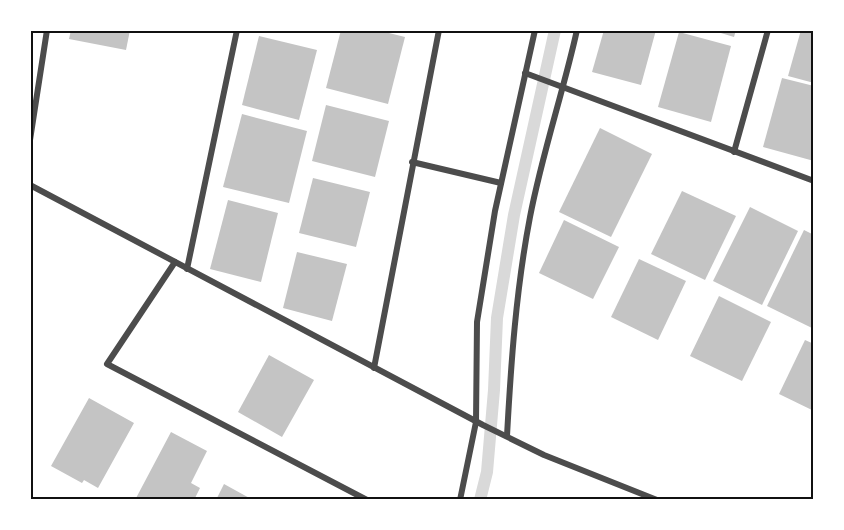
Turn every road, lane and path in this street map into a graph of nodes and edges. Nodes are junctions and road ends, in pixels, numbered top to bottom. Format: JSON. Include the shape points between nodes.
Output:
{"nodes":[{"id":1,"x":47,"y":30,"type":"edge"},
{"id":2,"x":237,"y":30,"type":"edge"},
{"id":3,"x":439,"y":30,"type":"edge"},
{"id":4,"x":535,"y":30,"type":"edge"},
{"id":5,"x":577,"y":30,"type":"edge"},
{"id":6,"x":768,"y":30,"type":"edge"},
{"id":7,"x":525,"y":74,"type":"junction"},
{"id":8,"x":564,"y":89,"type":"junction"},
{"id":9,"x":30,"y":141,"type":"edge"},
{"id":10,"x":734,"y":152,"type":"junction"},
{"id":11,"x":412,"y":162,"type":"junction"},
{"id":12,"x":814,"y":181,"type":"edge"},
{"id":13,"x":501,"y":183,"type":"junction"},
{"id":14,"x":30,"y":185,"type":"edge"},
{"id":15,"x":175,"y":262,"type":"junction"},
{"id":16,"x":187,"y":269,"type":"junction"},
{"id":17,"x":374,"y":368,"type":"junction"},
{"id":18,"x":476,"y":422,"type":"junction"},
{"id":19,"x":507,"y":436,"type":"junction"},
{"id":20,"x":367,"y":500,"type":"edge"},
{"id":21,"x":460,"y":500,"type":"edge"},
{"id":22,"x":657,"y":500,"type":"edge"}],
"edges":[{"from":1,"to":9,"type":"street"},
{"from":2,"to":16,"type":"street"},
{"from":3,"to":11,"type":"street"},
{"from":4,"to":7,"type":"street"},
{"from":5,"to":8,"type":"street"},
{"from":6,"to":10,"type":"street"},
{"from":7,"to":8,"type":"street"},
{"from":7,"to":13,"type":"street"},
{"from":8,"to":10,"type":"street"},
{"from":8,"to":19,"type":"street","via":[[550,126],[530,218],[514,323]]},
{"from":10,"to":12,"type":"street"},
{"from":11,"to":13,"type":"street"},
{"from":11,"to":17,"type":"street"},
{"from":13,"to":18,"type":"street","via":[[477,322]]},
{"from":14,"to":15,"type":"street"},
{"from":15,"to":16,"type":"street"},
{"from":15,"to":20,"type":"street","via":[[107,364]]},
{"from":16,"to":17,"type":"street"},
{"from":17,"to":18,"type":"street"},
{"from":18,"to":19,"type":"street"},
{"from":18,"to":21,"type":"street"},
{"from":19,"to":22,"type":"street"}]}
